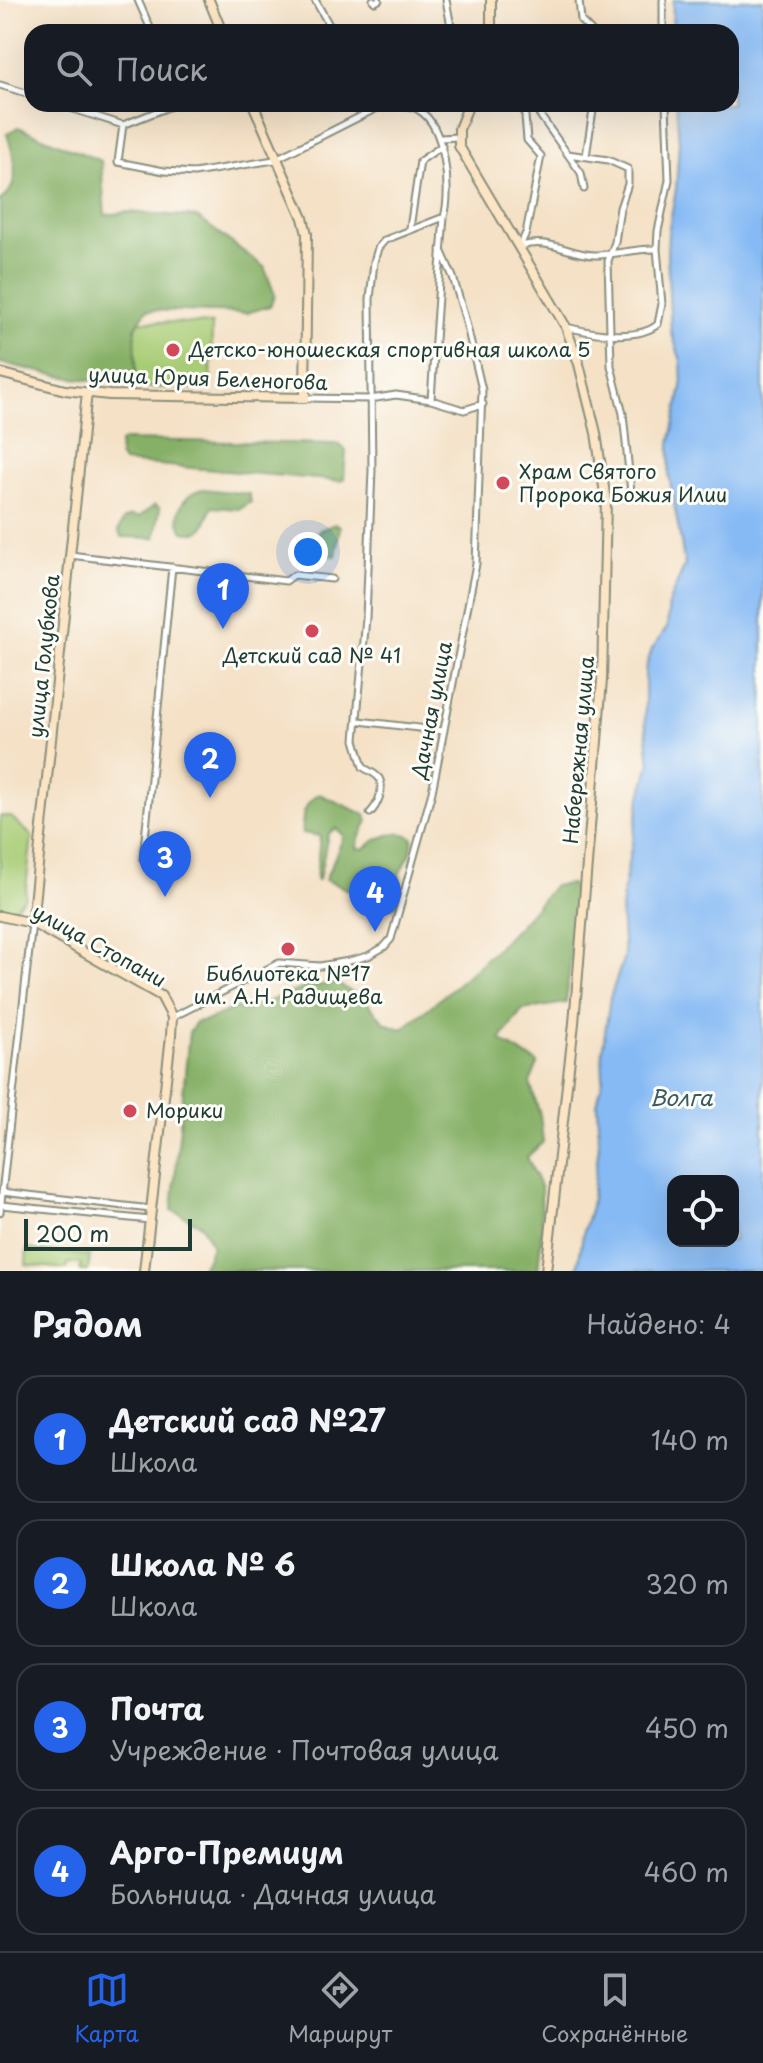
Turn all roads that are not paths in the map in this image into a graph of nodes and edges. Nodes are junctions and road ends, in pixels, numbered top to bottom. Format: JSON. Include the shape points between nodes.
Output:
{"nodes":[{"id":1,"x":138,"y":0,"type":"edge"},
{"id":2,"x":209,"y":0,"type":"edge"},
{"id":3,"x":315,"y":0,"type":"edge"},
{"id":4,"x":446,"y":0,"type":"edge"},
{"id":5,"x":491,"y":0,"type":"edge"},
{"id":6,"x":579,"y":0,"type":"edge"},
{"id":7,"x":663,"y":0,"type":"edge"},
{"id":8,"x":148,"y":24,"type":"edge"},
{"id":9,"x":219,"y":24,"type":"edge"},
{"id":10,"x":328,"y":24,"type":"edge"},
{"id":11,"x":450,"y":24,"type":"edge"},
{"id":12,"x":491,"y":24,"type":"edge"},
{"id":13,"x":584,"y":24,"type":"edge"},
{"id":14,"x":663,"y":24,"type":"edge"},
{"id":15,"x":1,"y":84,"type":"edge"},
{"id":16,"x":24,"y":92,"type":"edge"},
{"id":17,"x":83,"y":112,"type":"edge"},
{"id":18,"x":156,"y":112,"type":"edge"},
{"id":19,"x":257,"y":112,"type":"edge"},
{"id":20,"x":369,"y":112,"type":"edge"},
{"id":21,"x":422,"y":112,"type":"edge"},
{"id":22,"x":466,"y":112,"type":"edge"},
{"id":23,"x":525,"y":112,"type":"edge"},
{"id":24,"x":538,"y":112,"type":"edge"},
{"id":25,"x":593,"y":112,"type":"edge"},
{"id":26,"x":666,"y":112,"type":"edge"},
{"id":27,"x":123,"y":125,"type":"junction"},
{"id":28,"x":458,"y":137,"type":"junction"},
{"id":29,"x":440,"y":138,"type":"junction"},
{"id":30,"x":442,"y":146,"type":"junction"},
{"id":31,"x":568,"y":154,"type":"junction"},
{"id":32,"x":586,"y":156,"type":"junction"},
{"id":33,"x":278,"y":159,"type":"junction"},
{"id":34,"x":584,"y":189,"type":"dead end"},
{"id":35,"x":444,"y":217,"type":"junction"},
{"id":36,"x":410,"y":229,"type":"junction"},
{"id":37,"x":520,"y":246,"type":"junction"},
{"id":38,"x":657,"y":249,"type":"junction"},
{"id":39,"x":441,"y":250,"type":"junction"},
{"id":40,"x":610,"y":252,"type":"junction"},
{"id":41,"x":566,"y":327,"type":"junction"},
{"id":42,"x":610,"y":334,"type":"junction"},
{"id":43,"x":0,"y":373,"type":"edge"},
{"id":44,"x":87,"y":392,"type":"junction"},
{"id":45,"x":305,"y":398,"type":"junction"},
{"id":46,"x":370,"y":399,"type":"junction"},
{"id":47,"x":431,"y":400,"type":"junction"},
{"id":48,"x":483,"y":404,"type":"junction"},
{"id":49,"x":631,"y":492,"type":"dead end"},
{"id":50,"x":70,"y":555,"type":"junction"},
{"id":51,"x":172,"y":567,"type":"junction"},
{"id":52,"x":332,"y":579,"type":"dead end"},
{"id":53,"x":359,"y":721,"type":"junction"},
{"id":54,"x":444,"y":731,"type":"junction"},
{"id":55,"x":370,"y":813,"type":"dead end"},
{"id":56,"x":143,"y":859,"type":"dead end"},
{"id":57,"x":0,"y":916,"type":"edge"},
{"id":58,"x":32,"y":923,"type":"junction"},
{"id":59,"x":172,"y":1017,"type":"junction"},
{"id":60,"x":2,"y":1192,"type":"junction"},
{"id":61,"x":1,"y":1205,"type":"edge"},
{"id":62,"x":152,"y":1209,"type":"junction"},
{"id":63,"x":0,"y":1212,"type":"edge"},
{"id":64,"x":150,"y":1220,"type":"junction"},
{"id":65,"x":144,"y":1271,"type":"edge"},
{"id":66,"x":546,"y":1271,"type":"edge"}],
"edges":[{"from":1,"to":8,"type":"street"},
{"from":2,"to":9,"type":"street"},
{"from":3,"to":10,"type":"street"},
{"from":4,"to":11,"type":"street"},
{"from":5,"to":12,"type":"street"},
{"from":6,"to":13,"type":"street"},
{"from":7,"to":14,"type":"street"},
{"from":15,"to":16,"type":"street"},
{"from":17,"to":27,"type":"street"},
{"from":18,"to":27,"type":"street"},
{"from":19,"to":33,"type":"street"},
{"from":20,"to":33,"type":"street"},
{"from":21,"to":29,"type":"street"},
{"from":22,"to":28,"type":"street"},
{"from":23,"to":37,"type":"street","via":[[527,140],[541,156]]},
{"from":24,"to":31,"type":"street"},
{"from":25,"to":32,"type":"street"},
{"from":26,"to":38,"type":"street","via":[[669,180]]},
{"from":27,"to":33,"type":"street","via":[[118,162],[194,173]]},
{"from":28,"to":29,"type":"street"},
{"from":28,"to":37,"type":"street","name":"Набережная улица"},
{"from":29,"to":30,"type":"street"},
{"from":30,"to":35,"type":"street"},
{"from":30,"to":36,"type":"street","via":[[420,161]]},
{"from":31,"to":32,"type":"street"},
{"from":31,"to":34,"type":"street"},
{"from":32,"to":40,"type":"street","via":[[628,169]]},
{"from":33,"to":45,"type":"street","via":[[307,234]]},
{"from":35,"to":36,"type":"street"},
{"from":35,"to":39,"type":"street"},
{"from":36,"to":46,"type":"street","via":[[385,240],[374,262]]},
{"from":37,"to":40,"type":"street","via":[[542,243],[595,255]]},
{"from":37,"to":41,"type":"street","name":"Набережная улица"},
{"from":38,"to":40,"type":"street"},
{"from":38,"to":42,"type":"street","via":[[662,304],[658,324],[643,332]]},
{"from":39,"to":47,"type":"street"},
{"from":39,"to":48,"type":"street","name":"Дачная улица","via":[[465,318]]},
{"from":40,"to":42,"type":"street"},
{"from":41,"to":42,"type":"street"},
{"from":41,"to":66,"type":"street","name":"Набережная улица","via":[[596,433],[606,501],[606,565],[602,680],[574,1023]]},
{"from":42,"to":49,"type":"street"},
{"from":43,"to":44,"type":"street","name":"улица Юрия Беленогова"},
{"from":44,"to":45,"type":"street","name":"улица Юрия Беленогова"},
{"from":44,"to":50,"type":"street","name":"улица Голубкова"},
{"from":45,"to":46,"type":"street","name":"улица Юрия Беленогова"},
{"from":46,"to":47,"type":"street","name":"улица Юрия Беленогова","via":[[396,395]]},
{"from":46,"to":53,"type":"street","via":[[372,470]]},
{"from":47,"to":48,"type":"street","name":"улица Юрия Беленогова","via":[[457,409]]},
{"from":48,"to":54,"type":"street","name":"Дачная улица","via":[[476,564]]},
{"from":50,"to":51,"type":"street"},
{"from":50,"to":58,"type":"street","name":"улица Голубкова"},
{"from":51,"to":52,"type":"street","via":[[286,581],[294,575]]},
{"from":51,"to":56,"type":"street"},
{"from":53,"to":54,"type":"street"},
{"from":53,"to":55,"type":"street","via":[[359,757],[381,782],[378,805]]},
{"from":54,"to":59,"type":"street","name":"Дачная улица","via":[[420,838],[391,939],[384,947],[368,956],[320,966],[279,963]]},
{"from":57,"to":58,"type":"street","name":"улица Стопани"},
{"from":58,"to":59,"type":"street","name":"улица Стопани","via":[[155,992]]},
{"from":58,"to":60,"type":"street"},
{"from":59,"to":62,"type":"street"},
{"from":60,"to":61,"type":"street"},
{"from":60,"to":62,"type":"street"},
{"from":61,"to":63,"type":"street"},
{"from":61,"to":64,"type":"street"},
{"from":62,"to":64,"type":"street"},
{"from":64,"to":65,"type":"street"}]}
